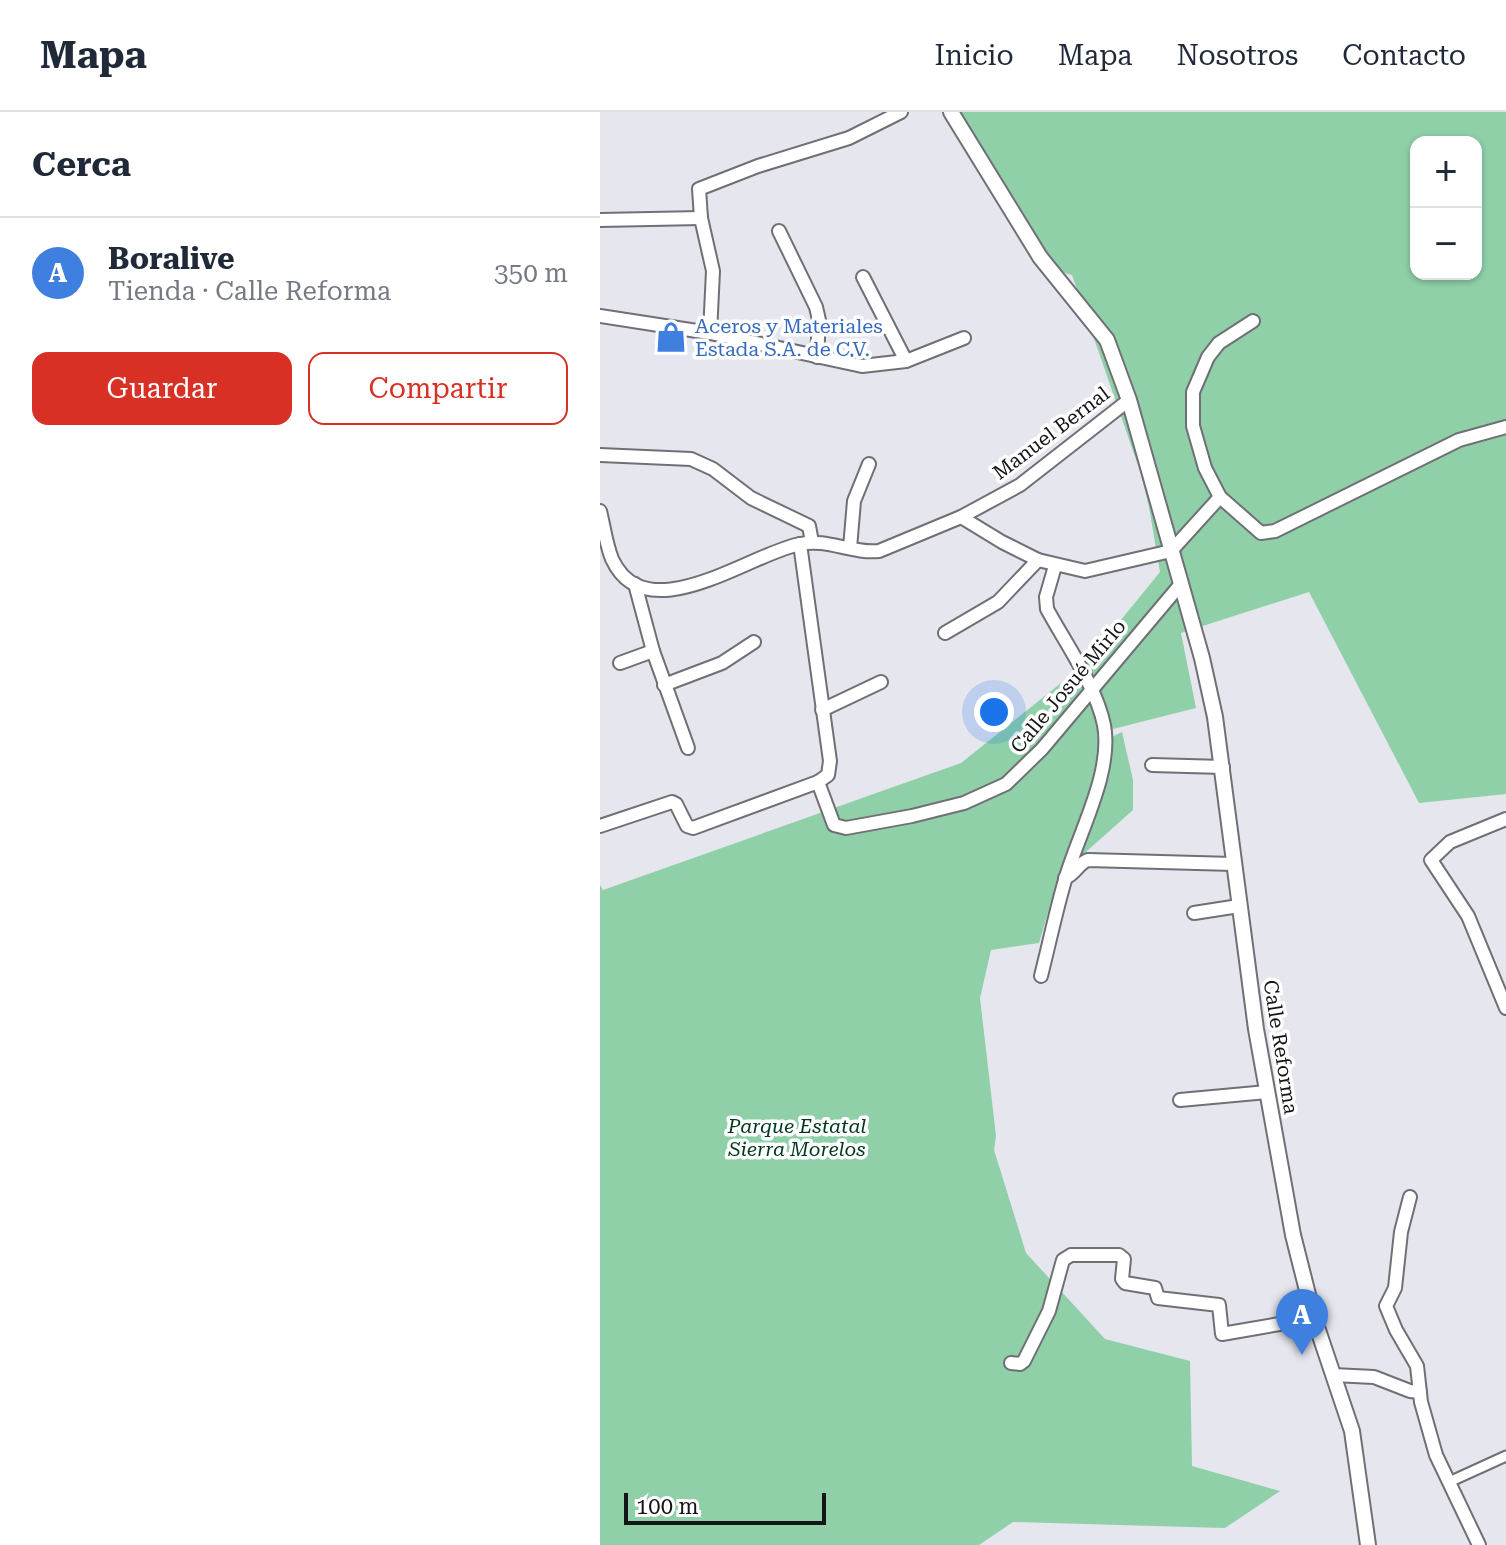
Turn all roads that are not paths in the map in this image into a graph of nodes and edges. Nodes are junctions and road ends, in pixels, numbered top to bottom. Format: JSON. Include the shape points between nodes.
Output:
{"nodes":[{"id":1,"x":901,"y":112,"type":"edge"},
{"id":2,"x":951,"y":112,"type":"edge"},
{"id":3,"x":701,"y":218,"type":"junction"},
{"id":4,"x":600,"y":220,"type":"edge"},
{"id":5,"x":779,"y":231,"type":"dead end"},
{"id":6,"x":863,"y":277,"type":"dead end"},
{"id":7,"x":600,"y":316,"type":"edge"},
{"id":8,"x":1253,"y":321,"type":"dead end"},
{"id":9,"x":710,"y":333,"type":"junction"},
{"id":10,"x":964,"y":338,"type":"dead end"},
{"id":11,"x":817,"y":357,"type":"junction"},
{"id":12,"x":906,"y":361,"type":"junction"},
{"id":13,"x":1129,"y":400,"type":"junction"},
{"id":14,"x":1506,"y":427,"type":"edge"},
{"id":15,"x":600,"y":455,"type":"edge"},
{"id":16,"x":869,"y":464,"type":"dead end"},
{"id":17,"x":1220,"y":497,"type":"junction"},
{"id":18,"x":600,"y":511,"type":"edge"},
{"id":19,"x":961,"y":517,"type":"junction"},
{"id":20,"x":806,"y":543,"type":"junction"},
{"id":21,"x":850,"y":548,"type":"junction"},
{"id":22,"x":1171,"y":551,"type":"junction"},
{"id":23,"x":1038,"y":560,"type":"junction"},
{"id":24,"x":606,"y":561,"type":"edge"},
{"id":25,"x":1055,"y":566,"type":"junction"},
{"id":26,"x":635,"y":584,"type":"junction"},
{"id":27,"x":1180,"y":585,"type":"junction"},
{"id":28,"x":945,"y":633,"type":"dead end"},
{"id":29,"x":754,"y":642,"type":"dead end"},
{"id":30,"x":653,"y":651,"type":"junction"},
{"id":31,"x":620,"y":663,"type":"dead end"},
{"id":32,"x":881,"y":682,"type":"dead end"},
{"id":33,"x":664,"y":685,"type":"junction"},
{"id":34,"x":1092,"y":690,"type":"junction"},
{"id":35,"x":822,"y":710,"type":"junction"},
{"id":36,"x":688,"y":748,"type":"dead end"},
{"id":37,"x":1152,"y":765,"type":"dead end"},
{"id":38,"x":1223,"y":767,"type":"junction"},
{"id":39,"x":818,"y":782,"type":"junction"},
{"id":40,"x":1506,"y":819,"type":"edge"},
{"id":41,"x":600,"y":826,"type":"edge"},
{"id":42,"x":1233,"y":864,"type":"junction"},
{"id":43,"x":1065,"y":878,"type":"junction"},
{"id":44,"x":1239,"y":906,"type":"junction"},
{"id":45,"x":1194,"y":913,"type":"dead end"},
{"id":46,"x":1041,"y":976,"type":"dead end"},
{"id":47,"x":1506,"y":1008,"type":"edge"},
{"id":48,"x":1267,"y":1092,"type":"junction"},
{"id":49,"x":1180,"y":1100,"type":"dead end"},
{"id":50,"x":1410,"y":1197,"type":"dead end"},
{"id":51,"x":1314,"y":1318,"type":"junction"},
{"id":52,"x":1011,"y":1363,"type":"dead end"},
{"id":53,"x":1333,"y":1375,"type":"junction"},
{"id":54,"x":1415,"y":1392,"type":"junction"},
{"id":55,"x":1506,"y":1456,"type":"edge"},
{"id":56,"x":1449,"y":1482,"type":"junction"},
{"id":57,"x":1368,"y":1545,"type":"edge"},
{"id":58,"x":1479,"y":1545,"type":"edge"}],
"edges":[{"from":1,"to":3,"type":"street","via":[[849,138],[702,186]]},
{"from":2,"to":13,"type":"street","name":"Calle Reforma","via":[[1040,257],[1107,340]]},
{"from":3,"to":4,"type":"street"},
{"from":3,"to":9,"type":"street","via":[[713,271]]},
{"from":5,"to":11,"type":"street","via":[[819,314]]},
{"from":6,"to":12,"type":"street"},
{"from":7,"to":9,"type":"street"},
{"from":8,"to":17,"type":"street","via":[[1219,343],[1193,392],[1193,426]]},
{"from":9,"to":11,"type":"street"},
{"from":10,"to":12,"type":"street"},
{"from":11,"to":12,"type":"street","via":[[862,366]]},
{"from":13,"to":19,"type":"street","name":"Manuel Bernal","via":[[1020,485]]},
{"from":13,"to":22,"type":"street","name":"Calle Reforma"},
{"from":14,"to":17,"type":"street","via":[[1459,440],[1268,533],[1255,529]]},
{"from":15,"to":20,"type":"street","via":[[703,463],[751,498],[809,526],[813,534]]},
{"from":16,"to":21,"type":"street","via":[[854,501]]},
{"from":17,"to":22,"type":"street"},
{"from":18,"to":24,"type":"street"},
{"from":19,"to":21,"type":"street","name":"Manuel Bernal","via":[[888,549]]},
{"from":19,"to":23,"type":"street"},
{"from":20,"to":21,"type":"street","name":"Manuel Bernal"},
{"from":20,"to":26,"type":"street","via":[[712,580],[669,589]]},
{"from":20,"to":35,"type":"street"},
{"from":22,"to":25,"type":"street","via":[[1085,571]]},
{"from":22,"to":27,"type":"street","name":"Calle Reforma"},
{"from":23,"to":25,"type":"street"},
{"from":23,"to":28,"type":"street","via":[[998,602]]},
{"from":24,"to":26,"type":"street"},
{"from":25,"to":34,"type":"street","via":[[1047,609]]},
{"from":26,"to":30,"type":"street"},
{"from":27,"to":34,"type":"street","name":"Calle Josué Mirlo"},
{"from":27,"to":38,"type":"street","name":"Calle Reforma","via":[[1202,658]]},
{"from":29,"to":33,"type":"street","via":[[722,663]]},
{"from":30,"to":31,"type":"street"},
{"from":30,"to":33,"type":"street"},
{"from":32,"to":35,"type":"street"},
{"from":33,"to":36,"type":"street"},
{"from":34,"to":39,"type":"street","name":"Calle Josué Mirlo","via":[[1022,770],[983,796],[846,828],[834,825]]},
{"from":34,"to":43,"type":"street","via":[[1104,727],[1103,761]]},
{"from":35,"to":39,"type":"street","via":[[831,769]]},
{"from":37,"to":38,"type":"street"},
{"from":38,"to":42,"type":"street","name":"Calle Reforma"},
{"from":39,"to":41,"type":"street","via":[[693,828],[672,802]]},
{"from":40,"to":47,"type":"street","via":[[1450,842],[1431,860],[1468,916]]},
{"from":42,"to":43,"type":"street","via":[[1088,860]]},
{"from":42,"to":44,"type":"street","name":"Calle Reforma"},
{"from":43,"to":46,"type":"street"},
{"from":44,"to":45,"type":"street"},
{"from":44,"to":48,"type":"street","name":"Calle Reforma"},
{"from":48,"to":49,"type":"street"},
{"from":48,"to":51,"type":"street","name":"Calle Reforma"},
{"from":50,"to":54,"type":"street","via":[[1398,1246],[1396,1284],[1386,1306],[1417,1366]]},
{"from":51,"to":52,"type":"street","via":[[1222,1334],[1219,1305],[1158,1298],[1155,1288],[1125,1283],[1122,1256],[1065,1257],[1049,1311],[1024,1361]]},
{"from":51,"to":53,"type":"street","name":"Calle Reforma"},
{"from":53,"to":54,"type":"street","via":[[1374,1377]]},
{"from":53,"to":57,"type":"street","name":"Calle Reforma","via":[[1352,1431]]},
{"from":54,"to":56,"type":"street"},
{"from":55,"to":56,"type":"street"},
{"from":56,"to":58,"type":"street"}]}
